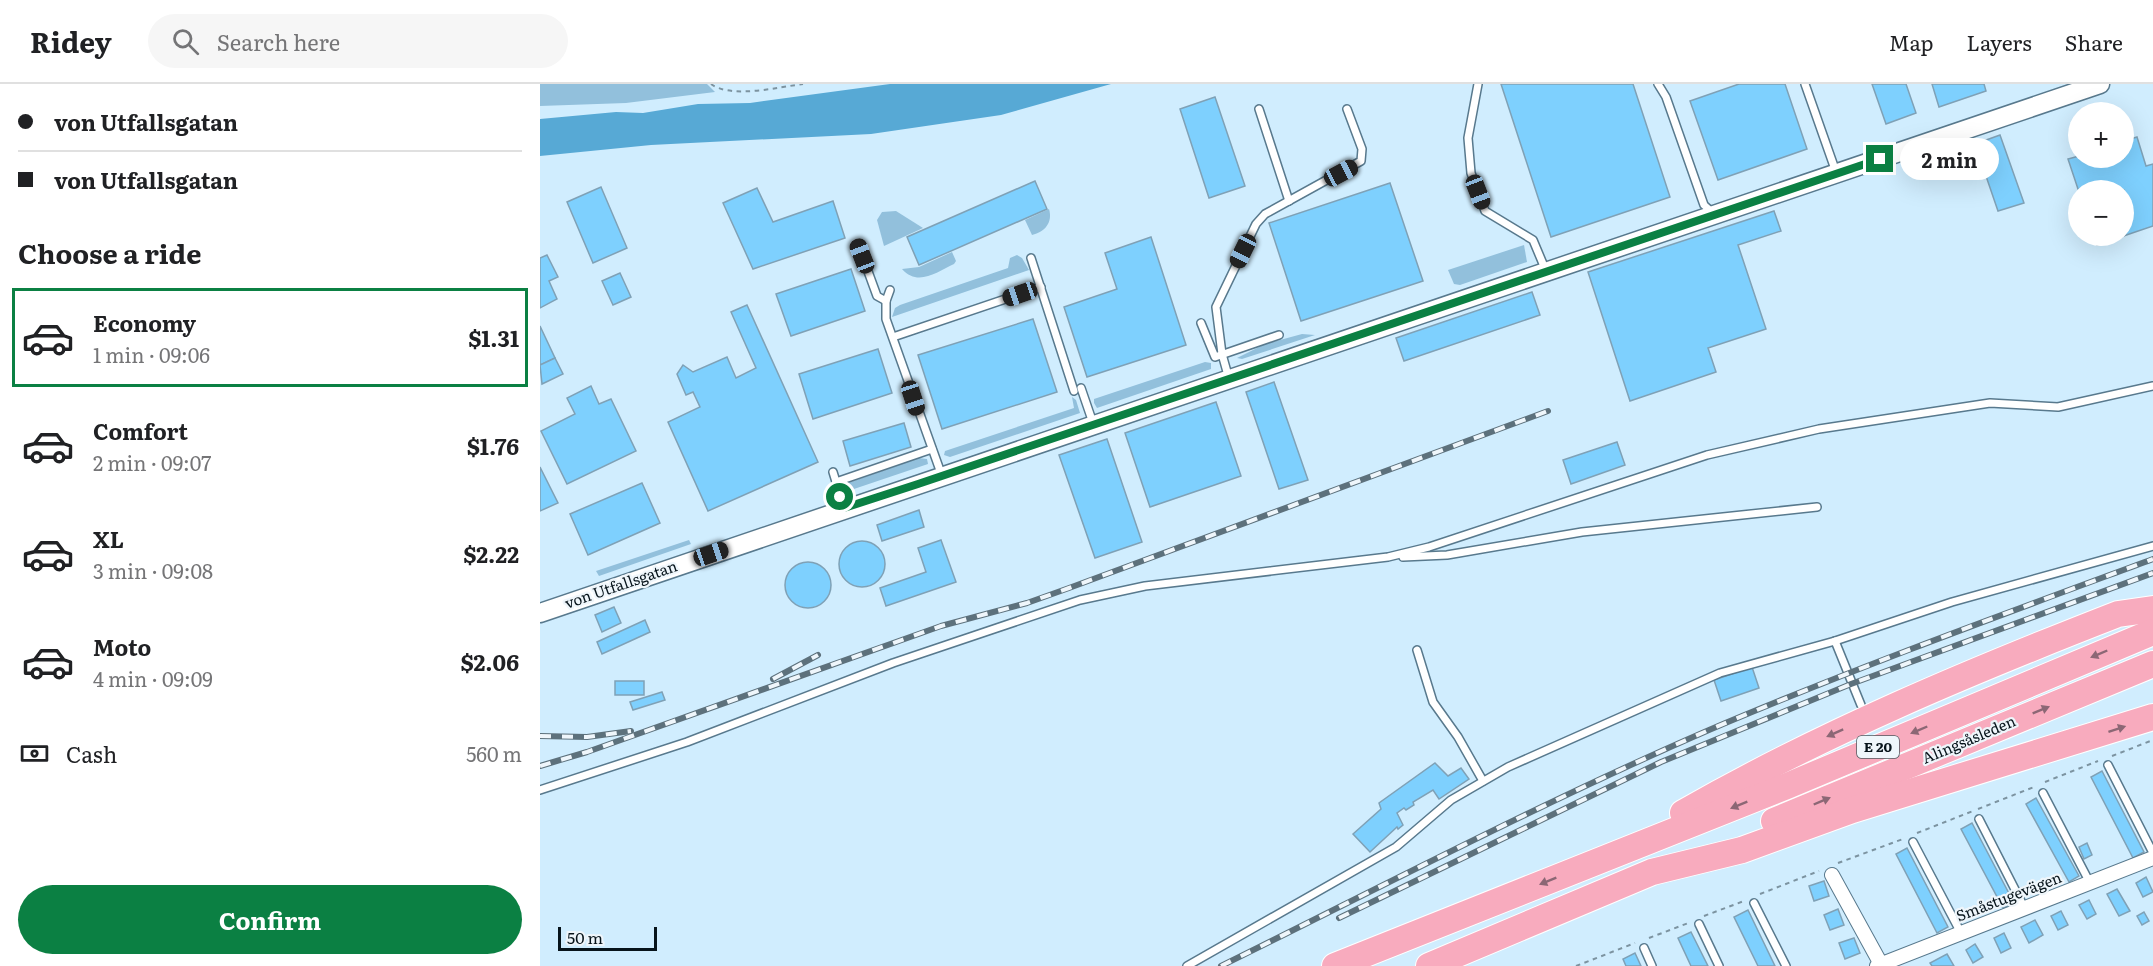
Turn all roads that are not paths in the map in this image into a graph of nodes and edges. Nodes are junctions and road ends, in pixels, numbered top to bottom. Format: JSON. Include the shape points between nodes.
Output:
{"nodes":[{"id":1,"x":1478,"y":84,"type":"edge"},
{"id":2,"x":1658,"y":84,"type":"edge"},
{"id":3,"x":1805,"y":84,"type":"edge"},
{"id":4,"x":2100,"y":84,"type":"edge"},
{"id":5,"x":1259,"y":109,"type":"dead end"},
{"id":6,"x":1347,"y":109,"type":"dead end"},
{"id":7,"x":1836,"y":174,"type":"junction"},
{"id":8,"x":1289,"y":201,"type":"junction"},
{"id":9,"x":1716,"y":216,"type":"junction"},
{"id":10,"x":858,"y":244,"type":"dead end"},
{"id":11,"x":1031,"y":258,"type":"dead end"},
{"id":12,"x":1546,"y":271,"type":"junction"},
{"id":13,"x":1041,"y":287,"type":"junction"},
{"id":14,"x":890,"y":290,"type":"dead end"},
{"id":15,"x":886,"y":302,"type":"junction"},
{"id":16,"x":1201,"y":323,"type":"dead end"},
{"id":17,"x":1279,"y":335,"type":"dead end"},
{"id":18,"x":893,"y":337,"type":"junction"},
{"id":19,"x":1222,"y":354,"type":"junction"},
{"id":20,"x":1229,"y":379,"type":"junction"},
{"id":21,"x":2153,"y":386,"type":"edge"},
{"id":22,"x":1094,"y":425,"type":"junction"},
{"id":23,"x":932,"y":450,"type":"junction"},
{"id":24,"x":833,"y":472,"type":"dead end"},
{"id":25,"x":942,"y":476,"type":"junction"},
{"id":26,"x":836,"y":482,"type":"junction"},
{"id":27,"x":1817,"y":507,"type":"dead end"},
{"id":28,"x":844,"y":508,"type":"junction"},
{"id":29,"x":2153,"y":546,"type":"edge"},
{"id":30,"x":1388,"y":557,"type":"junction"},
{"id":31,"x":2153,"y":609,"type":"edge"},
{"id":32,"x":540,"y":613,"type":"edge"},
{"id":33,"x":2153,"y":632,"type":"edge"},
{"id":34,"x":1835,"y":641,"type":"junction"},
{"id":35,"x":1417,"y":650,"type":"dead end"},
{"id":36,"x":2153,"y":664,"type":"edge"},
{"id":37,"x":1861,"y":705,"type":"dead end"},
{"id":38,"x":2153,"y":717,"type":"edge"},
{"id":39,"x":2108,"y":765,"type":"dead end"},
{"id":40,"x":1483,"y":781,"type":"junction"},
{"id":41,"x":540,"y":790,"type":"edge"},
{"id":42,"x":2043,"y":793,"type":"dead end"},
{"id":43,"x":1979,"y":819,"type":"dead end"},
{"id":44,"x":1913,"y":842,"type":"dead end"},
{"id":45,"x":2153,"y":853,"type":"edge"},
{"id":46,"x":2153,"y":858,"type":"edge"},
{"id":47,"x":1602,"y":860,"type":"junction"},
{"id":48,"x":1652,"y":872,"type":"junction"},
{"id":49,"x":1832,"y":874,"type":"dead end"},
{"id":50,"x":2090,"y":883,"type":"junction"},
{"id":51,"x":1754,"y":903,"type":"dead end"},
{"id":52,"x":2025,"y":909,"type":"junction"},
{"id":53,"x":1698,"y":924,"type":"dead end"},
{"id":54,"x":1960,"y":933,"type":"junction"},
{"id":55,"x":1475,"y":945,"type":"junction"},
{"id":56,"x":1644,"y":948,"type":"dead end"},
{"id":57,"x":1378,"y":950,"type":"junction"},
{"id":58,"x":1880,"y":965,"type":"edge"},
{"id":59,"x":1186,"y":966,"type":"edge"},
{"id":60,"x":1335,"y":966,"type":"edge"},
{"id":61,"x":1347,"y":966,"type":"edge"},
{"id":62,"x":1429,"y":966,"type":"edge"},
{"id":63,"x":1444,"y":966,"type":"edge"},
{"id":64,"x":1653,"y":966,"type":"edge"},
{"id":65,"x":1719,"y":966,"type":"edge"},
{"id":66,"x":1786,"y":966,"type":"edge"}],
"edges":[{"from":1,"to":12,"type":"lane","via":[[1468,138],[1471,173],[1485,210],[1533,240]]},
{"from":2,"to":9,"type":"lane","via":[[1704,205]]},
{"from":3,"to":7,"type":"lane"},
{"from":4,"to":7,"type":"street","name":"von Utfallsgatan"},
{"from":5,"to":8,"type":"lane"},
{"from":6,"to":8,"type":"lane","via":[[1362,149],[1361,161]]},
{"from":7,"to":9,"type":"street","name":"von Utfallsgatan"},
{"from":8,"to":19,"type":"lane","via":[[1265,214],[1256,224],[1218,298],[1216,316]]},
{"from":9,"to":12,"type":"street","name":"von Utfallsgatan"},
{"from":10,"to":15,"type":"lane","via":[[877,296]]},
{"from":11,"to":13,"type":"lane"},
{"from":12,"to":20,"type":"street","name":"von Utfallsgatan"},
{"from":13,"to":18,"type":"lane"},
{"from":13,"to":22,"type":"lane"},
{"from":14,"to":15,"type":"lane"},
{"from":15,"to":18,"type":"lane","via":[[886,319]]},
{"from":16,"to":19,"type":"lane","via":[[1215,357]]},
{"from":17,"to":19,"type":"lane"},
{"from":18,"to":23,"type":"lane"},
{"from":19,"to":20,"type":"lane"},
{"from":20,"to":22,"type":"street","name":"von Utfallsgatan"},
{"from":21,"to":30,"type":"lane","via":[[2058,407],[1990,403],[1819,429],[1707,455]]},
{"from":22,"to":25,"type":"street","name":"von Utfallsgatan"},
{"from":23,"to":25,"type":"lane"},
{"from":23,"to":26,"type":"lane"},
{"from":24,"to":26,"type":"lane"},
{"from":25,"to":28,"type":"street","name":"von Utfallsgatan"},
{"from":26,"to":28,"type":"lane"},
{"from":27,"to":30,"type":"lane","via":[[1581,532],[1447,555]]},
{"from":28,"to":32,"type":"street","name":"von Utfallsgatan"},
{"from":29,"to":34,"type":"lane","via":[[1952,602]]},
{"from":30,"to":41,"type":"lane","via":[[1145,586],[1080,600],[893,663],[687,742]]},
{"from":31,"to":47,"type":"highway","one_way":true,"via":[[2118,614],[1816,741]]},
{"from":33,"to":47,"type":"highway","number":"E 20","one_way":true},
{"from":34,"to":37,"type":"lane"},
{"from":34,"to":40,"type":"lane","via":[[1720,673]]},
{"from":35,"to":40,"type":"lane","via":[[1433,702]]},
{"from":48,"to":36,"type":"highway","name":"Alingsåsleden","number":"E 20","one_way":true},
{"from":48,"to":38,"type":"highway","one_way":true,"via":[[1742,850],[1852,810]]},
{"from":39,"to":45,"type":"lane"},
{"from":40,"to":59,"type":"lane","via":[[1451,800],[1396,847]]},
{"from":42,"to":50,"type":"lane"},
{"from":43,"to":52,"type":"lane"},
{"from":44,"to":54,"type":"lane"},
{"from":46,"to":50,"type":"street","name":"Småstugevägen"},
{"from":47,"to":57,"type":"highway","number":"E 20","one_way":true},
{"from":48,"to":55,"type":"highway","number":"E 20"},
{"from":49,"to":58,"type":"street"},
{"from":50,"to":52,"type":"street","name":"Småstugevägen"},
{"from":51,"to":66,"type":"lane"},
{"from":52,"to":54,"type":"street","name":"Småstugevägen"},
{"from":53,"to":65,"type":"lane"},
{"from":54,"to":58,"type":"street","name":"Småstugevägen"},
{"from":55,"to":62,"type":"highway","number":"E 20"},
{"from":55,"to":63,"type":"highway"},
{"from":56,"to":64,"type":"lane"},
{"from":57,"to":60,"type":"highway"},
{"from":57,"to":61,"type":"highway","number":"E 20"}]}
